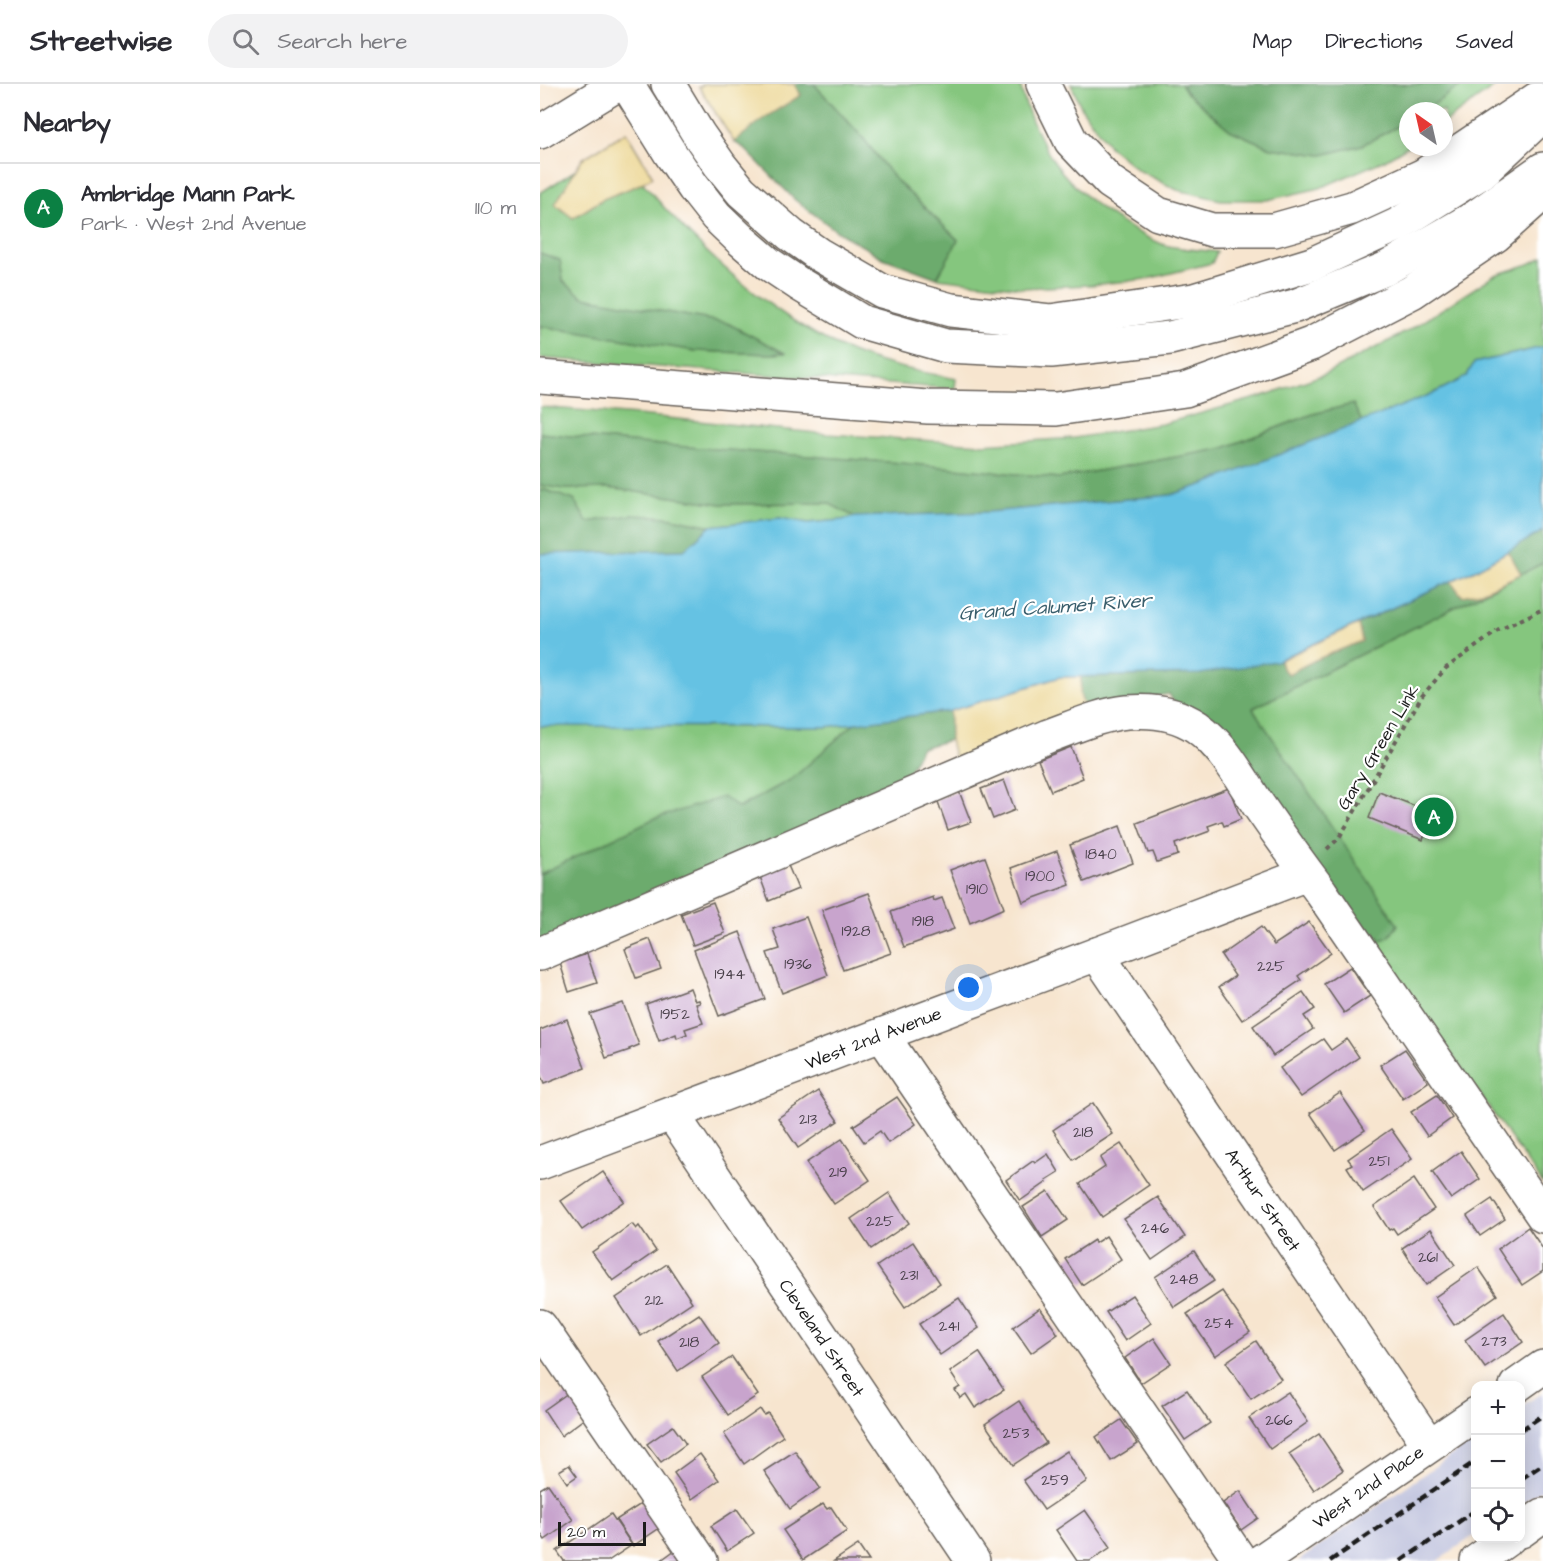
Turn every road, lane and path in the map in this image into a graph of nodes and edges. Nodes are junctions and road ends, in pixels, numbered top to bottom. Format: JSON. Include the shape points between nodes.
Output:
{"nodes":[{"id":1,"x":618,"y":84,"type":"edge"},
{"id":2,"x":627,"y":84,"type":"edge"},
{"id":3,"x":668,"y":84,"type":"edge"},
{"id":4,"x":1043,"y":84,"type":"edge"},
{"id":5,"x":1543,"y":94,"type":"edge"},
{"id":6,"x":1543,"y":115,"type":"edge"},
{"id":7,"x":540,"y":132,"type":"edge"},
{"id":8,"x":1543,"y":169,"type":"edge"},
{"id":9,"x":1543,"y":192,"type":"edge"},
{"id":10,"x":540,"y":377,"type":"edge"},
{"id":11,"x":1543,"y":609,"type":"edge"},
{"id":12,"x":1330,"y":847,"type":"dead end"},
{"id":13,"x":1307,"y":874,"type":"junction"},
{"id":14,"x":540,"y":954,"type":"edge"},
{"id":15,"x":1097,"y":954,"type":"junction"},
{"id":16,"x":882,"y":1035,"type":"junction"},
{"id":17,"x":672,"y":1114,"type":"junction"},
{"id":18,"x":540,"y":1163,"type":"edge"},
{"id":19,"x":1543,"y":1216,"type":"edge"},
{"id":20,"x":540,"y":1326,"type":"edge"},
{"id":21,"x":1543,"y":1367,"type":"edge"},
{"id":22,"x":1523,"y":1381,"type":"edge"},
{"id":23,"x":1471,"y":1417,"type":"edge"},
{"id":24,"x":1429,"y":1445,"type":"junction"},
{"id":25,"x":1543,"y":1515,"type":"edge"},
{"id":26,"x":1502,"y":1547,"type":"edge"},
{"id":27,"x":701,"y":1561,"type":"edge"},
{"id":28,"x":973,"y":1561,"type":"edge"},
{"id":29,"x":1242,"y":1561,"type":"edge"},
{"id":30,"x":1261,"y":1561,"type":"edge"}],
"edges":[{"from":1,"to":7,"type":"main road"},
{"from":2,"to":8,"type":"main road","via":[[669,153],[716,216],[769,264],[861,322],[946,346],[1051,351],[1170,338],[1295,306],[1385,269],[1477,216]]},
{"from":3,"to":6,"type":"main road","via":[[699,135],[741,191],[818,254],[882,291],[951,310],[1050,321],[1194,300],[1312,264],[1397,225],[1482,172]]},
{"from":4,"to":5,"type":"main road","via":[[1071,141],[1110,182],[1158,214],[1212,230],[1274,230],[1352,208],[1424,175]]},
{"from":9,"to":10,"type":"main road","via":[[1496,235],[1412,292],[1311,344],[1185,390],[1056,409],[939,408]]},
{"from":11,"to":12,"type":"path","name":"Gary Green Link","via":[[1499,630],[1446,668],[1422,696]]},
{"from":13,"to":14,"type":"main road","via":[[1227,757],[1198,728],[1162,712],[1126,712],[1048,736]]},
{"from":13,"to":15,"type":"main road","name":"West 2nd Avenue"},
{"from":13,"to":19,"type":"main road"},
{"from":15,"to":16,"type":"main road","name":"West 2nd Avenue"},
{"from":15,"to":24,"type":"main road","name":"Arthur Street"},
{"from":16,"to":17,"type":"main road","name":"West 2nd Avenue"},
{"from":16,"to":29,"type":"main road"},
{"from":17,"to":18,"type":"main road","name":"West 2nd Avenue"},
{"from":17,"to":28,"type":"main road","name":"Cleveland Street"},
{"from":20,"to":27,"type":"main road"},
{"from":21,"to":22,"type":"main road"},
{"from":23,"to":24,"type":"main road","name":"West 2nd Place"},
{"from":24,"to":30,"type":"main road","name":"West 2nd Place"},
{"from":25,"to":26,"type":"main road"}]}
